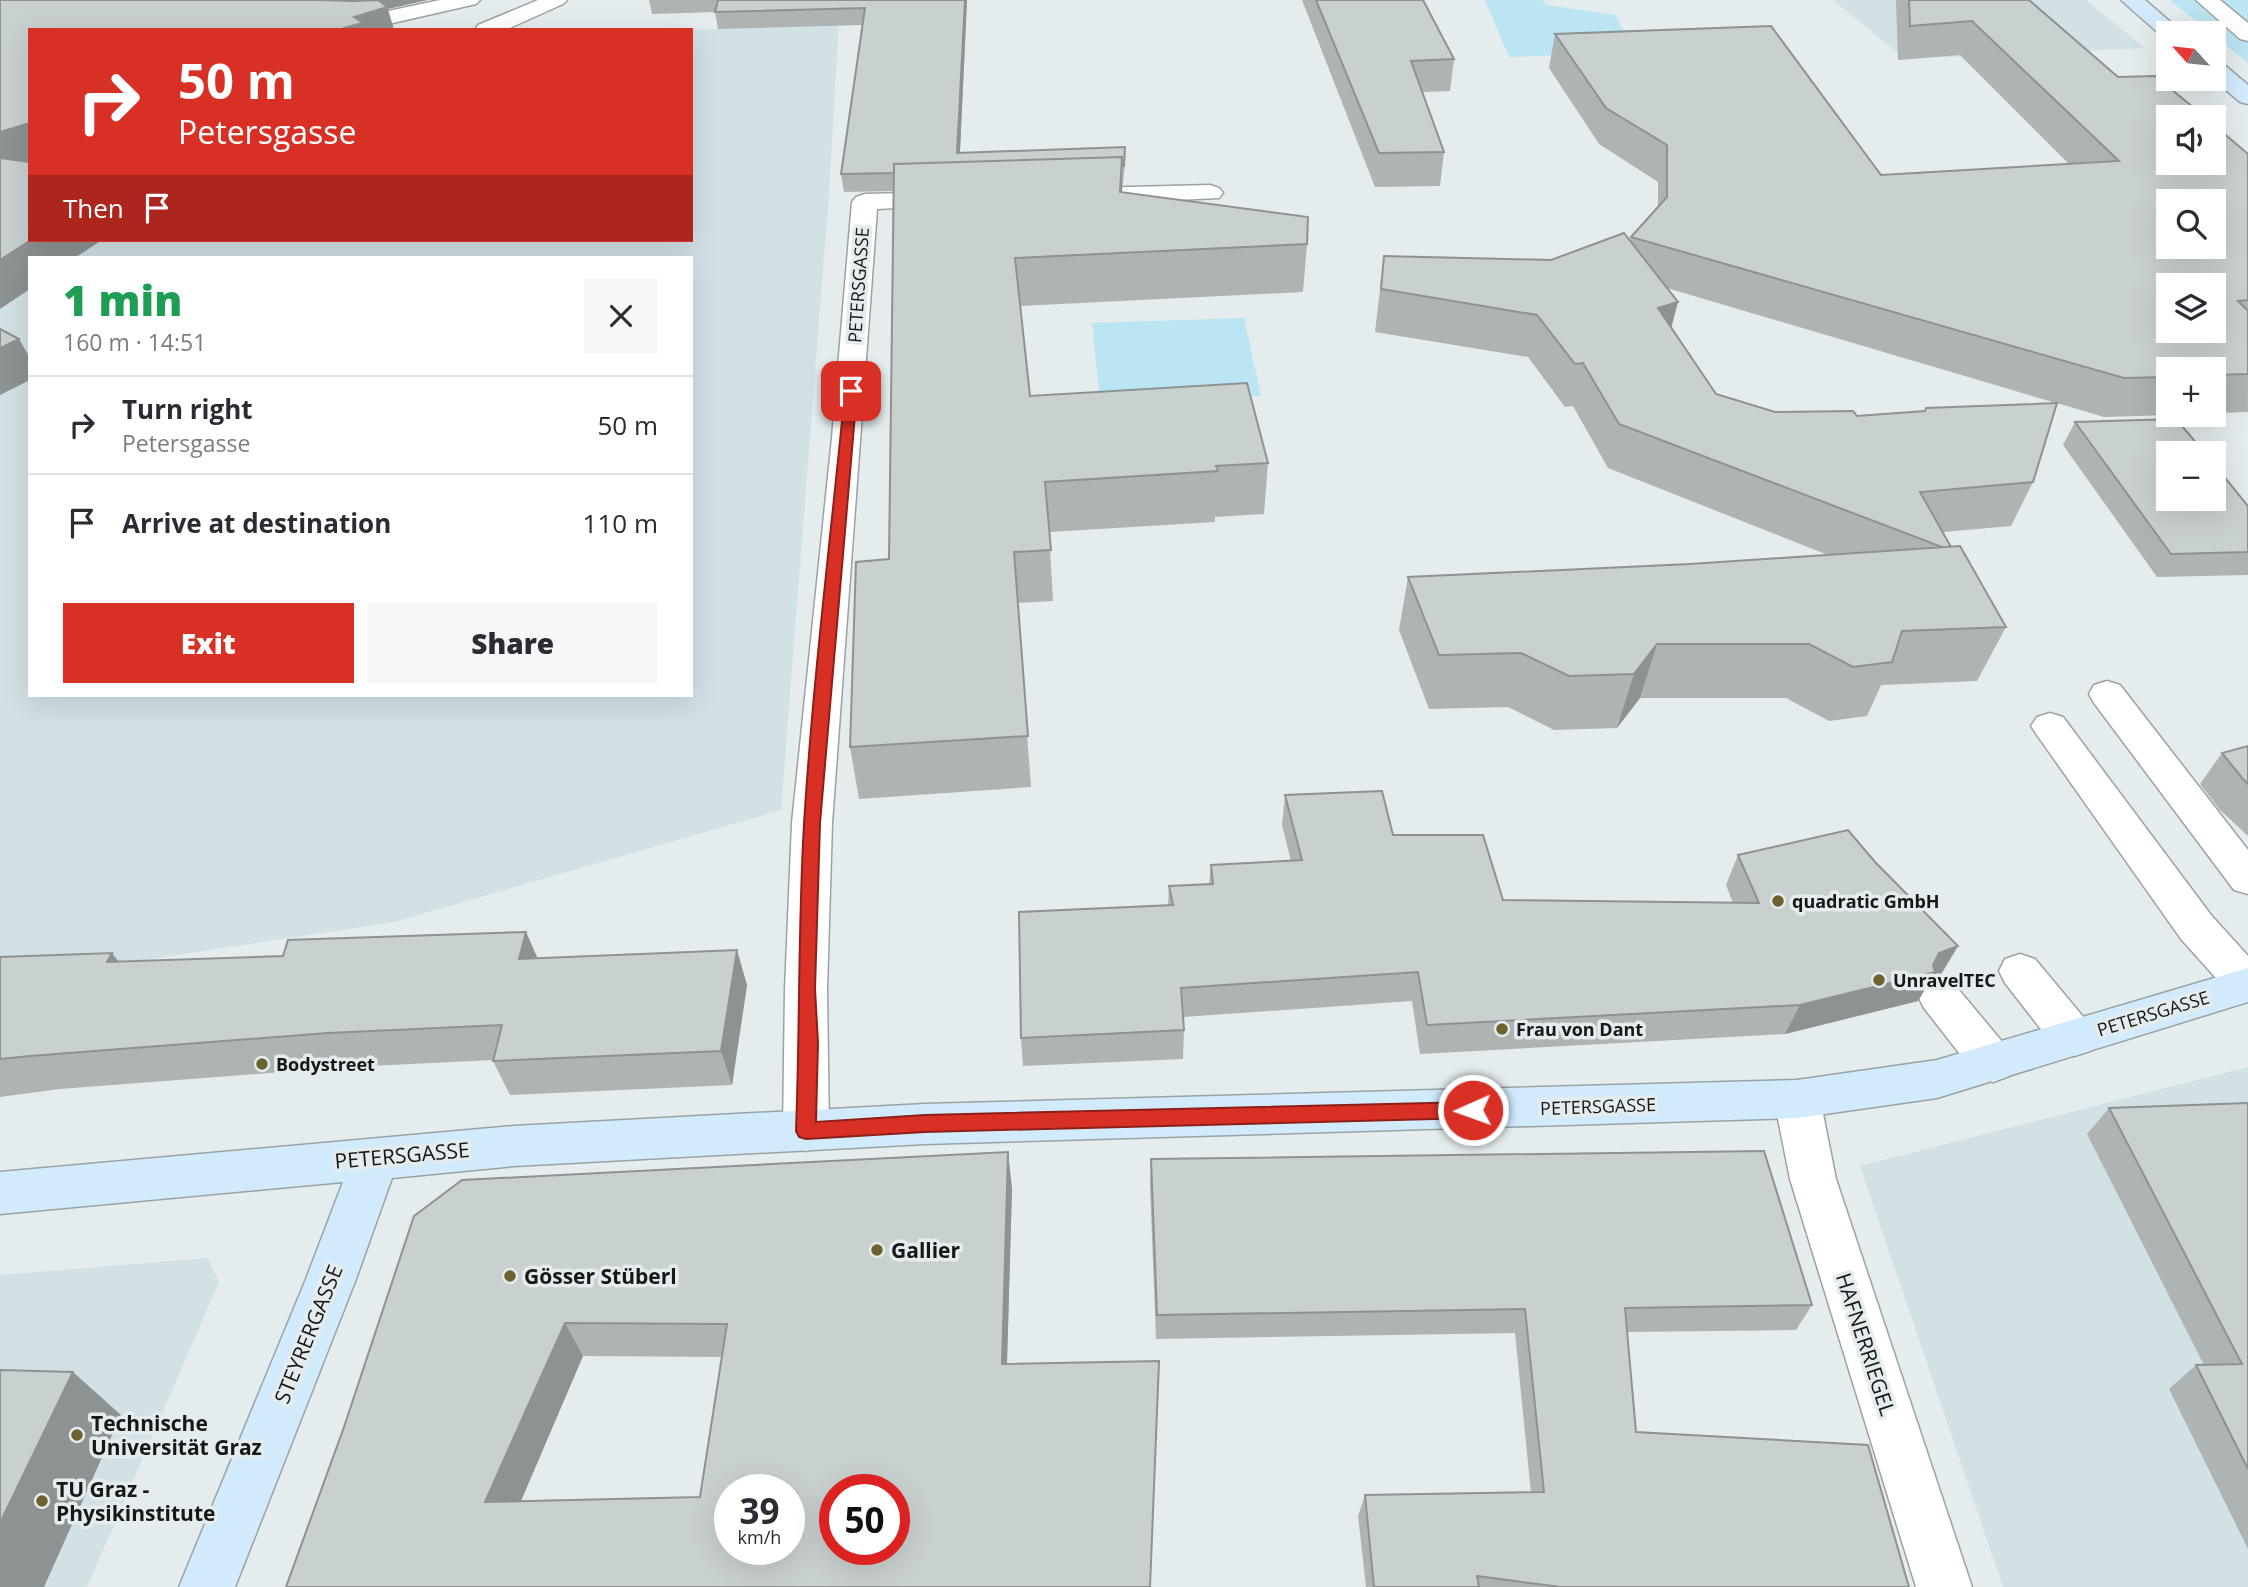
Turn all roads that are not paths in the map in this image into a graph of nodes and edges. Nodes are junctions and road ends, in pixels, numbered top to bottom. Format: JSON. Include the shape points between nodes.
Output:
{"nodes":[{"id":1,"x":470,"y":0,"type":"edge"},
{"id":2,"x":2132,"y":0,"type":"edge"},
{"id":3,"x":2207,"y":0,"type":"edge"},
{"id":4,"x":544,"y":1,"type":"edge"},
{"id":5,"x":2157,"y":21,"type":"edge"},
{"id":6,"x":343,"y":28,"type":"edge"},
{"id":7,"x":490,"y":28,"type":"edge"},
{"id":8,"x":2248,"y":34,"type":"edge"},
{"id":9,"x":2226,"y":78,"type":"edge"},
{"id":10,"x":2248,"y":97,"type":"edge"},
{"id":11,"x":1210,"y":193,"type":"dead end"},
{"id":12,"x":1072,"y":197,"type":"edge"},
{"id":13,"x":977,"y":199,"type":"edge"},
{"id":14,"x":2107,"y":694,"type":"dead end"},
{"id":15,"x":2050,"y":726,"type":"dead end"},
{"id":16,"x":2248,"y":879,"type":"edge"},
{"id":17,"x":2020,"y":971,"type":"dead end"},
{"id":18,"x":2248,"y":985,"type":"edge"},
{"id":19,"x":1939,"y":996,"type":"edge"},
{"id":20,"x":2074,"y":1038,"type":"junction"},
{"id":21,"x":1993,"y":1063,"type":"junction"},
{"id":22,"x":1797,"y":1099,"type":"junction"},
{"id":23,"x":806,"y":1131,"type":"junction"},
{"id":24,"x":376,"y":1157,"type":"junction"},
{"id":25,"x":0,"y":1193,"type":"edge"},
{"id":26,"x":207,"y":1587,"type":"edge"},
{"id":27,"x":1944,"y":1587,"type":"edge"}],
"edges":[{"from":1,"to":6,"type":"street"},
{"from":2,"to":5,"type":"main road"},
{"from":3,"to":8,"type":"street"},
{"from":4,"to":7,"type":"street"},
{"from":9,"to":10,"type":"main road"},
{"from":11,"to":12,"type":"street"},
{"from":13,"to":23,"type":"street","name":"PETERSGASSE","via":[[865,202],[812,823]]},
{"from":14,"to":16,"type":"street"},
{"from":15,"to":18,"type":"street","via":[[2196,927]]},
{"from":17,"to":20,"type":"street"},
{"from":18,"to":20,"type":"main road","name":"PETERSGASSE"},
{"from":19,"to":21,"type":"street"},
{"from":20,"to":21,"type":"main road","name":"PETERSGASSE"},
{"from":21,"to":22,"type":"main road","name":"PETERSGASSE","via":[[1937,1079]]},
{"from":22,"to":23,"type":"main road","name":"PETERSGASSE"},
{"from":22,"to":27,"type":"street","name":"HAFNERRIEGEL","via":[[1813,1179]]},
{"from":23,"to":24,"type":"main road","name":"PETERSGASSE"},
{"from":24,"to":25,"type":"main road","name":"PETERSGASSE"},
{"from":24,"to":26,"type":"main road","name":"STEYRERGASSE"}]}
